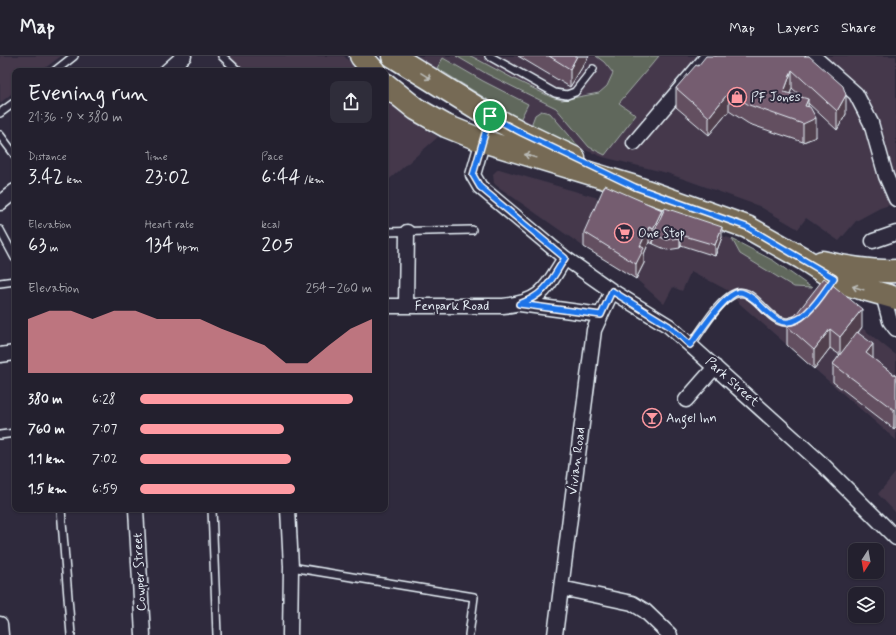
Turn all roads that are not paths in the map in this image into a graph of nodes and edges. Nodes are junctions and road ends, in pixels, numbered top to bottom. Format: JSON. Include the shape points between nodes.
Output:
{"nodes":[{"id":1,"x":74,"y":56,"type":"edge"},
{"id":2,"x":184,"y":56,"type":"edge"},
{"id":3,"x":222,"y":56,"type":"edge"},
{"id":4,"x":361,"y":56,"type":"edge"},
{"id":5,"x":393,"y":56,"type":"edge"},
{"id":6,"x":489,"y":56,"type":"edge"},
{"id":7,"x":708,"y":56,"type":"edge"},
{"id":8,"x":813,"y":56,"type":"edge"},
{"id":9,"x":59,"y":68,"type":"edge"},
{"id":10,"x":170,"y":68,"type":"edge"},
{"id":11,"x":235,"y":68,"type":"edge"},
{"id":12,"x":371,"y":68,"type":"edge"},
{"id":13,"x":593,"y":70,"type":"dead end"},
{"id":14,"x":388,"y":86,"type":"edge"},
{"id":15,"x":12,"y":104,"type":"edge"},
{"id":16,"x":0,"y":113,"type":"edge"},
{"id":17,"x":490,"y":116,"type":"junction"},
{"id":18,"x":0,"y":135,"type":"edge"},
{"id":19,"x":482,"y":142,"type":"junction"},
{"id":20,"x":634,"y":144,"type":"dead end"},
{"id":21,"x":12,"y":151,"type":"edge"},
{"id":22,"x":635,"y":187,"type":"junction"},
{"id":23,"x":12,"y":193,"type":"edge"},
{"id":24,"x":896,"y":199,"type":"edge"},
{"id":25,"x":0,"y":203,"type":"edge"},
{"id":26,"x":0,"y":230,"type":"edge"},
{"id":27,"x":472,"y":230,"type":"dead end"},
{"id":28,"x":388,"y":232,"type":"edge"},
{"id":29,"x":407,"y":232,"type":"junction"},
{"id":30,"x":896,"y":233,"type":"edge"},
{"id":31,"x":873,"y":241,"type":"dead end"},
{"id":32,"x":12,"y":252,"type":"edge"},
{"id":33,"x":565,"y":258,"type":"junction"},
{"id":34,"x":802,"y":258,"type":"junction"},
{"id":35,"x":896,"y":271,"type":"edge"},
{"id":36,"x":12,"y":281,"type":"edge"},
{"id":37,"x":0,"y":283,"type":"edge"},
{"id":38,"x":612,"y":291,"type":"junction"},
{"id":39,"x":889,"y":296,"type":"edge"},
{"id":40,"x":519,"y":304,"type":"junction"},
{"id":41,"x":388,"y":306,"type":"edge"},
{"id":42,"x":406,"y":306,"type":"junction"},
{"id":43,"x":601,"y":315,"type":"junction"},
{"id":44,"x":805,"y":315,"type":"edge"},
{"id":45,"x":896,"y":329,"type":"edge"},
{"id":46,"x":690,"y":345,"type":"junction"},
{"id":47,"x":12,"y":353,"type":"edge"},
{"id":48,"x":0,"y":355,"type":"edge"},
{"id":49,"x":715,"y":367,"type":"junction"},
{"id":50,"x":686,"y":400,"type":"dead end"},
{"id":51,"x":12,"y":433,"type":"edge"},
{"id":52,"x":0,"y":435,"type":"edge"},
{"id":53,"x":61,"y":512,"type":"edge"},
{"id":54,"x":136,"y":512,"type":"edge"},
{"id":55,"x":212,"y":512,"type":"edge"},
{"id":56,"x":288,"y":512,"type":"edge"},
{"id":57,"x":896,"y":538,"type":"edge"},
{"id":58,"x":291,"y":567,"type":"junction"},
{"id":59,"x":561,"y":588,"type":"junction"},
{"id":60,"x":0,"y":624,"type":"edge"},
{"id":61,"x":1,"y":635,"type":"edge"},
{"id":62,"x":71,"y":635,"type":"edge"},
{"id":63,"x":143,"y":635,"type":"edge"},
{"id":64,"x":217,"y":635,"type":"edge"},
{"id":65,"x":290,"y":635,"type":"edge"},
{"id":66,"x":469,"y":635,"type":"edge"},
{"id":67,"x":554,"y":635,"type":"edge"},
{"id":68,"x":670,"y":635,"type":"edge"}],
"edges":[{"from":1,"to":9,"type":"lane"},
{"from":2,"to":10,"type":"street"},
{"from":3,"to":11,"type":"lane"},
{"from":4,"to":12,"type":"main road"},
{"from":5,"to":17,"type":"main road","one_way":true},
{"from":6,"to":13,"type":"lane","via":[[555,93],[567,95],[576,92]]},
{"from":7,"to":20,"type":"street"},
{"from":8,"to":24,"type":"street","via":[[856,94],[871,123],[886,176]]},
{"from":14,"to":19,"type":"main road","via":[[416,109]]},
{"from":15,"to":16,"type":"lane"},
{"from":17,"to":19,"type":"street","name":"Park Street"},
{"from":17,"to":22,"type":"main road"},
{"from":18,"to":21,"type":"lane"},
{"from":22,"to":19,"type":"main road","one_way":true},
{"from":19,"to":33,"type":"street","name":"Park Street","via":[[473,175],[480,187]]},
{"from":22,"to":34,"type":"main road","via":[[747,227]]},
{"from":23,"to":25,"type":"street"},
{"from":26,"to":32,"type":"lane"},
{"from":27,"to":29,"type":"lane"},
{"from":28,"to":29,"type":"lane"},
{"from":29,"to":42,"type":"street"},
{"from":30,"to":31,"type":"street"},
{"from":33,"to":38,"type":"street","name":"Park Street"},
{"from":33,"to":40,"type":"street","name":"Fenpark Road","via":[[540,294]]},
{"from":34,"to":35,"type":"main road","via":[[877,272]]},
{"from":39,"to":34,"type":"main road","one_way":true,"via":[[832,280]]},
{"from":36,"to":37,"type":"lane"},
{"from":38,"to":43,"type":"street","name":"Vivian Road"},
{"from":38,"to":46,"type":"street","name":"Park Street","via":[[669,326]]},
{"from":39,"to":45,"type":"street","via":[[890,321]]},
{"from":40,"to":42,"type":"street","name":"Fenpark Road"},
{"from":40,"to":43,"type":"street","name":"Fenpark Road"},
{"from":41,"to":42,"type":"street","name":"Fenpark Road"},
{"from":43,"to":59,"type":"street","name":"Vivian Road","via":[[594,330]]},
{"from":44,"to":46,"type":"lane","via":[[785,323],[777,320],[747,294],[739,292],[719,306]]},
{"from":46,"to":49,"type":"street","name":"Park Street"},
{"from":47,"to":48,"type":"street"},
{"from":49,"to":50,"type":"street"},
{"from":49,"to":57,"type":"street","name":"Park Street","via":[[822,464]]},
{"from":51,"to":52,"type":"lane"},
{"from":53,"to":62,"type":"lane"},
{"from":54,"to":63,"type":"street","name":"Cowper Street"},
{"from":55,"to":64,"type":"lane"},
{"from":56,"to":58,"type":"street"},
{"from":58,"to":65,"type":"street"},
{"from":58,"to":66,"type":"lane","via":[[474,597]]},
{"from":59,"to":67,"type":"street","name":"Vivian Road"},
{"from":59,"to":68,"type":"street","via":[[632,603],[645,611]]},
{"from":60,"to":61,"type":"street"}]}
